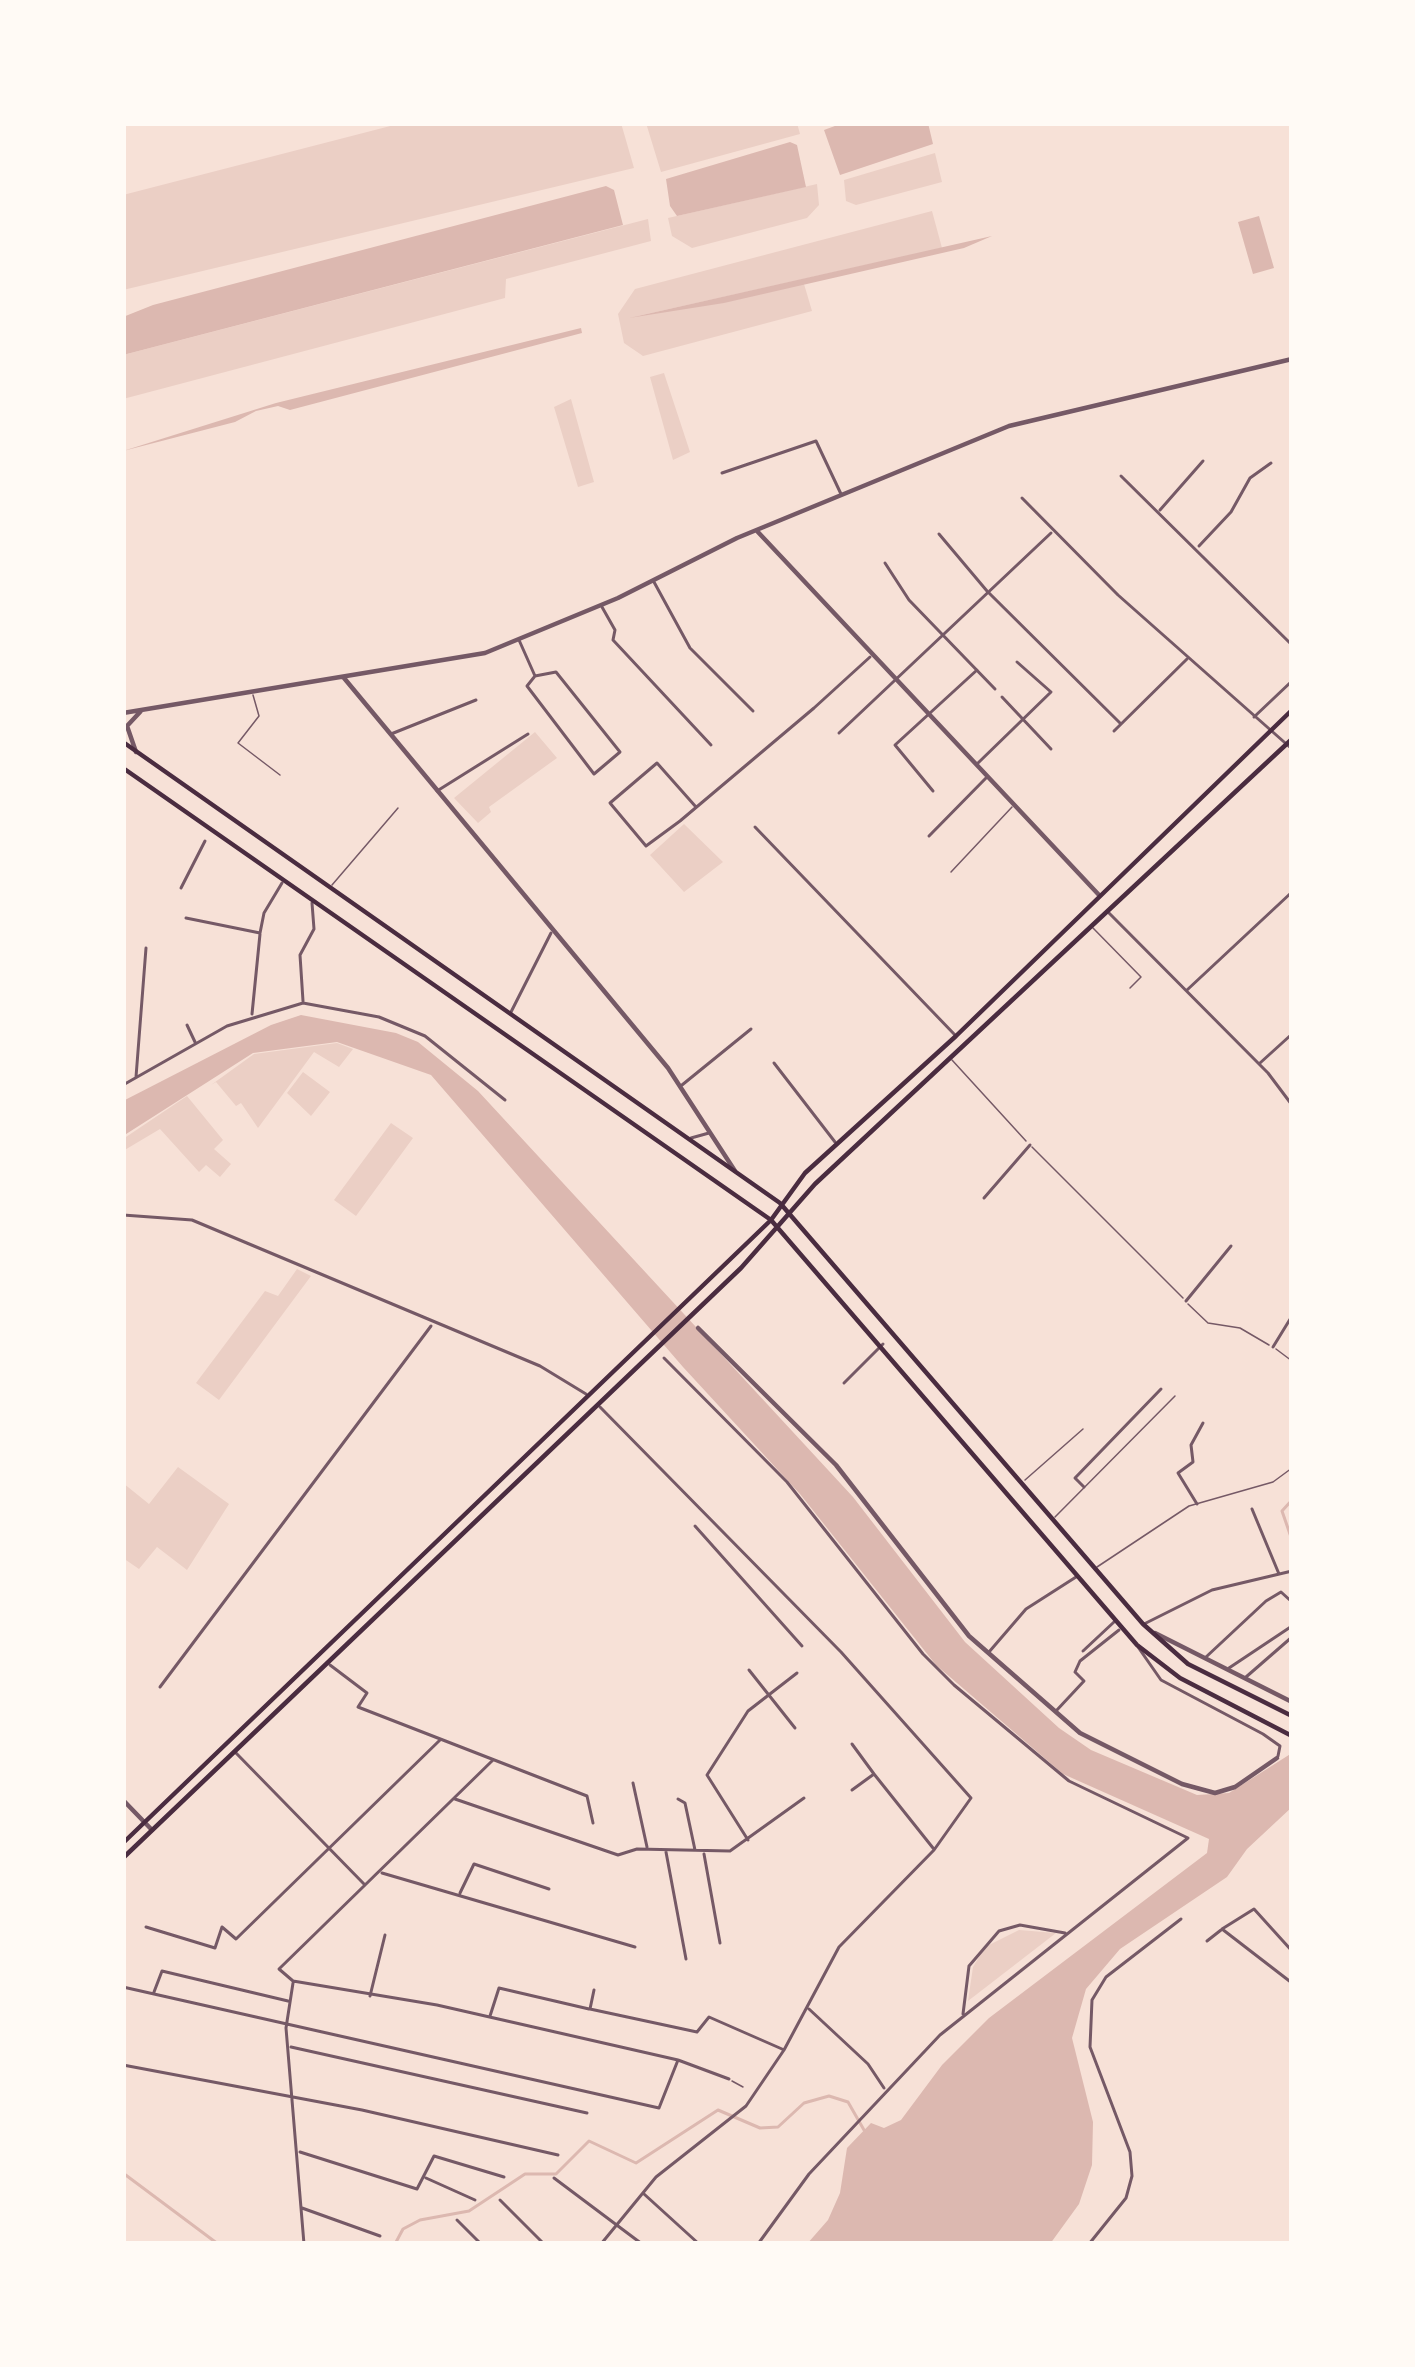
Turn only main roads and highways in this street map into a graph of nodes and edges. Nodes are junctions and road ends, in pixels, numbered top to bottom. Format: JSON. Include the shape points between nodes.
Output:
{"nodes":[{"id":1,"x":1292,"y":710,"type":"edge"},
{"id":2,"x":123,"y":742,"type":"edge"},
{"id":3,"x":1290,"y":744,"type":"edge"},
{"id":4,"x":123,"y":768,"type":"edge"},
{"id":5,"x":1099,"y":895,"type":"junction"},
{"id":6,"x":1108,"y":908,"type":"junction"},
{"id":7,"x":780,"y":1203,"type":"junction"},
{"id":8,"x":794,"y":1214,"type":"junction"},
{"id":9,"x":771,"y":1220,"type":"junction"},
{"id":10,"x":781,"y":1229,"type":"junction"},
{"id":11,"x":928,"y":1374,"type":"junction"},
{"id":12,"x":916,"y":1384,"type":"junction"},
{"id":13,"x":406,"y":1571,"type":"junction"},
{"id":14,"x":416,"y":1581,"type":"junction"},
{"id":15,"x":1292,"y":1716,"type":"edge"},
{"id":16,"x":1292,"y":1736,"type":"edge"},
{"id":17,"x":123,"y":1843,"type":"edge"},
{"id":18,"x":123,"y":1858,"type":"edge"}],
"edges":[{"from":1,"to":5,"type":"main road"},
{"from":2,"to":7,"type":"main road"},
{"from":3,"to":6,"type":"main road"},
{"from":4,"to":9,"type":"main road"},
{"from":5,"to":6,"type":"main road"},
{"from":5,"to":7,"type":"main road"},
{"from":6,"to":8,"type":"main road","via":[[815,1184]]},
{"from":7,"to":8,"type":"main road"},
{"from":7,"to":9,"type":"main road"},
{"from":8,"to":10,"type":"main road"},
{"from":8,"to":11,"type":"main road"},
{"from":9,"to":10,"type":"main road"},
{"from":9,"to":13,"type":"main road"},
{"from":10,"to":12,"type":"main road"},
{"from":10,"to":14,"type":"main road"},
{"from":11,"to":12,"type":"main road"},
{"from":11,"to":15,"type":"main road","via":[[1150,1631],[1188,1664]]},
{"from":12,"to":16,"type":"main road","via":[[1137,1645],[1180,1678]]},
{"from":13,"to":14,"type":"main road"},
{"from":13,"to":17,"type":"main road"},
{"from":14,"to":18,"type":"main road"}]}
